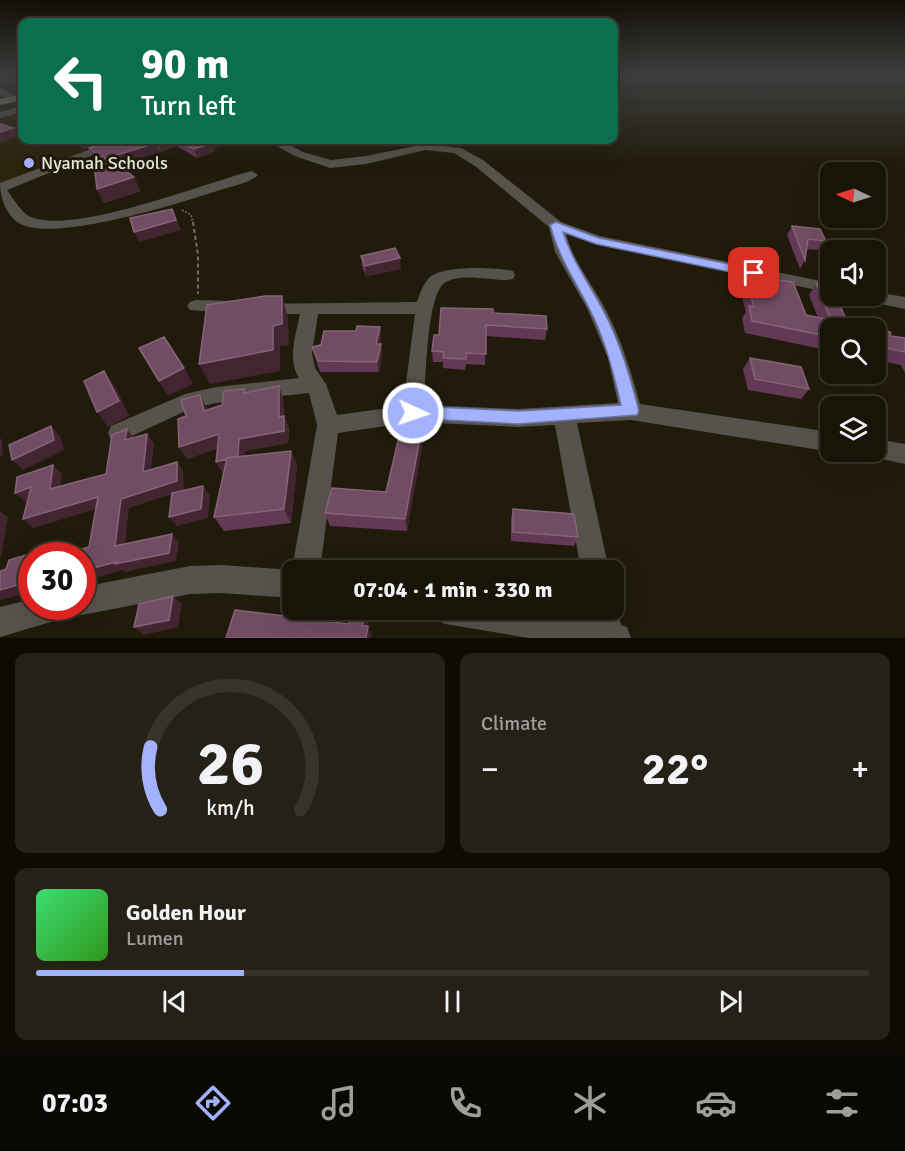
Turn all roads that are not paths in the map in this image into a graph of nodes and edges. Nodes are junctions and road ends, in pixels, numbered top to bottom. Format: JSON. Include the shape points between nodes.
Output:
{"nodes":[{"id":1,"x":18,"y":110,"type":"edge"},
{"id":2,"x":0,"y":115,"type":"edge"},
{"id":3,"x":114,"y":144,"type":"edge"},
{"id":4,"x":280,"y":144,"type":"edge"},
{"id":5,"x":252,"y":175,"type":"dead end"},
{"id":6,"x":0,"y":189,"type":"edge"},
{"id":7,"x":556,"y":225,"type":"junction"},
{"id":8,"x":507,"y":275,"type":"dead end"},
{"id":9,"x":820,"y":286,"type":"edge"},
{"id":10,"x":886,"y":300,"type":"edge"},
{"id":11,"x":905,"y":303,"type":"edge"},
{"id":12,"x":196,"y":306,"type":"road end"},
{"id":13,"x":424,"y":308,"type":"junction"},
{"id":14,"x":310,"y":309,"type":"junction"},
{"id":15,"x":316,"y":384,"type":"junction"},
{"id":16,"x":631,"y":411,"type":"junction"},
{"id":17,"x":413,"y":413,"type":"junction"},
{"id":18,"x":564,"y":415,"type":"junction"},
{"id":19,"x":328,"y":425,"type":"junction"},
{"id":20,"x":118,"y":433,"type":"edge"},
{"id":21,"x":820,"y":440,"type":"edge"},
{"id":22,"x":886,"y":451,"type":"edge"},
{"id":23,"x":905,"y":454,"type":"edge"},
{"id":24,"x":308,"y":560,"type":"edge"},
{"id":25,"x":593,"y":560,"type":"edge"},
{"id":26,"x":282,"y":583,"type":"edge"},
{"id":27,"x":96,"y":599,"type":"edge"},
{"id":28,"x":18,"y":617,"type":"edge"},
{"id":29,"x":540,"y":620,"type":"edge"},
{"id":30,"x":0,"y":622,"type":"edge"},
{"id":31,"x":609,"y":628,"type":"edge"}],
"edges":[{"from":1,"to":2,"type":"street"},
{"from":3,"to":6,"type":"street"},
{"from":4,"to":7,"type":"street","via":[[330,164],[425,147],[457,150]]},
{"from":5,"to":6,"type":"street","via":[[170,202],[59,223],[35,224],[24,220]]},
{"from":7,"to":9,"type":"street","via":[[632,249]]},
{"from":7,"to":16,"type":"street","via":[[563,252],[597,310],[618,358]]},
{"from":8,"to":13,"type":"street","via":[[438,278],[430,287]]},
{"from":10,"to":11,"type":"street"},
{"from":12,"to":14,"type":"street"},
{"from":13,"to":14,"type":"street"},
{"from":13,"to":17,"type":"street"},
{"from":14,"to":15,"type":"street","via":[[302,353],[305,371]]},
{"from":15,"to":19,"type":"street"},
{"from":15,"to":20,"type":"street","via":[[185,402]]},
{"from":16,"to":18,"type":"street"},
{"from":16,"to":21,"type":"street"},
{"from":17,"to":18,"type":"street","via":[[518,418]]},
{"from":17,"to":19,"type":"street"},
{"from":18,"to":25,"type":"street"},
{"from":19,"to":24,"type":"street"},
{"from":22,"to":23,"type":"street"},
{"from":26,"to":27,"type":"street","via":[[190,580]]},
{"from":28,"to":30,"type":"street"},
{"from":29,"to":31,"type":"street"}]}
